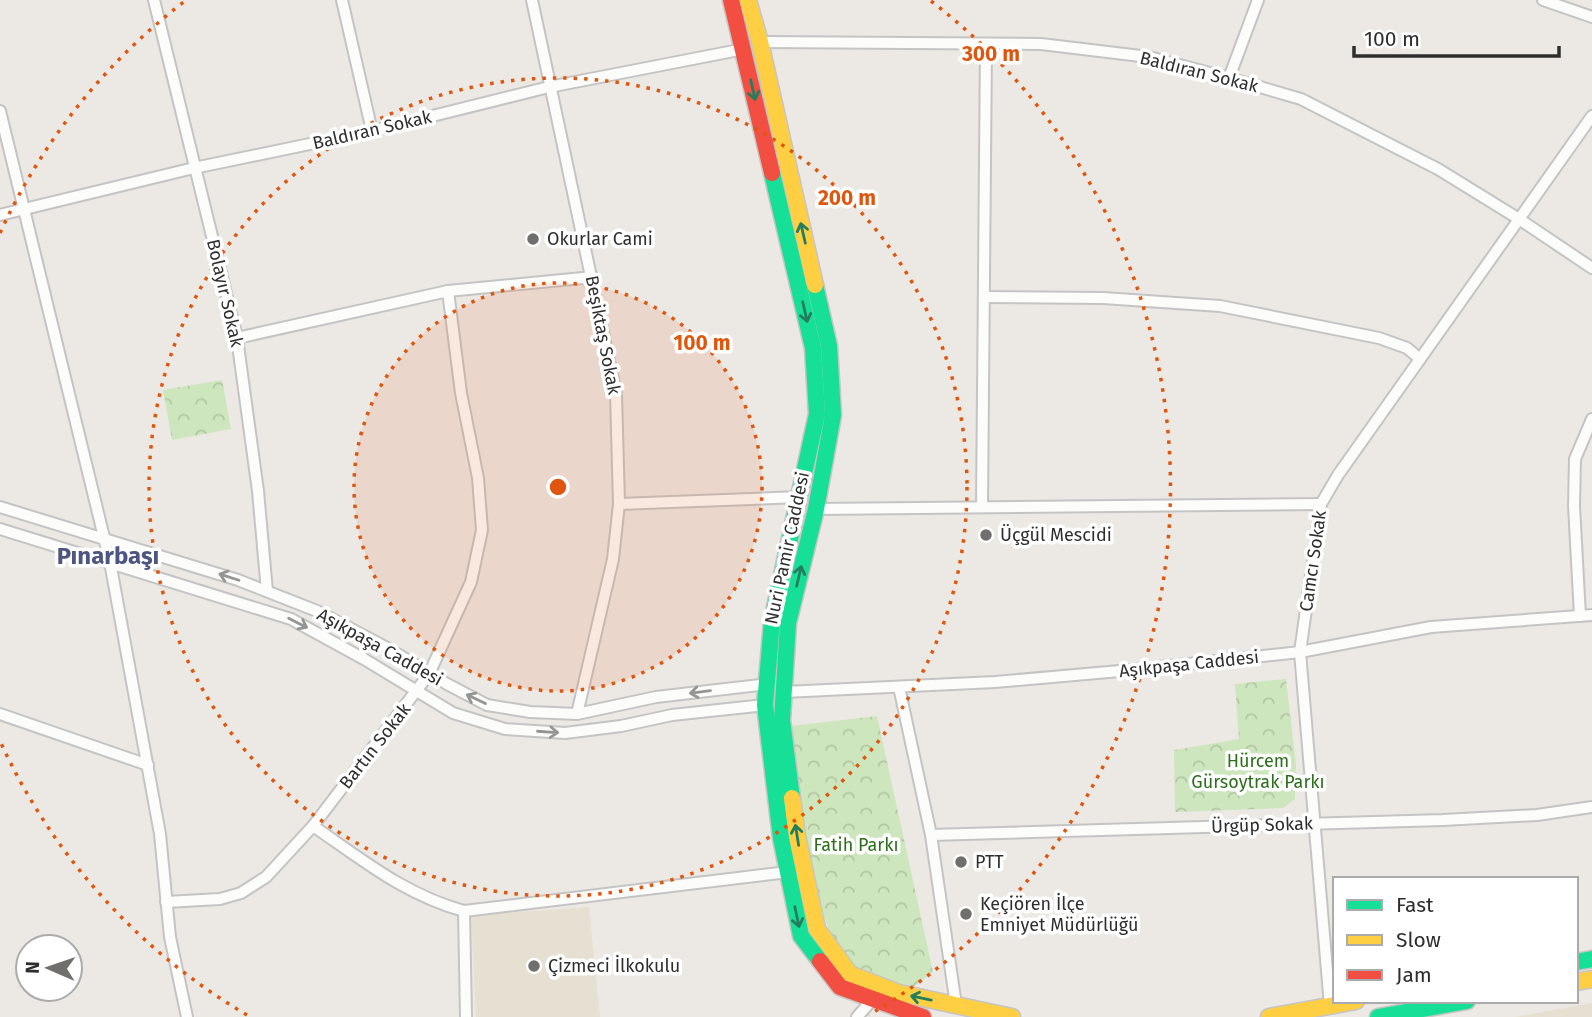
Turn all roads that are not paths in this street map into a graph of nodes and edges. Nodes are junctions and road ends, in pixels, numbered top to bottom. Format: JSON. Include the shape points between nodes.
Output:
{"nodes":[{"id":1,"x":154,"y":0,"type":"edge"},
{"id":2,"x":342,"y":0,"type":"edge"},
{"id":3,"x":532,"y":0,"type":"edge"},
{"id":4,"x":731,"y":0,"type":"edge"},
{"id":5,"x":748,"y":0,"type":"edge"},
{"id":6,"x":1258,"y":0,"type":"edge"},
{"id":7,"x":1543,"y":0,"type":"edge"},
{"id":8,"x":1592,"y":17,"type":"edge"},
{"id":9,"x":760,"y":43,"type":"junction"},
{"id":10,"x":986,"y":45,"type":"junction"},
{"id":11,"x":744,"y":49,"type":"junction"},
{"id":12,"x":1229,"y":78,"type":"junction"},
{"id":13,"x":549,"y":87,"type":"junction"},
{"id":14,"x":0,"y":111,"type":"edge"},
{"id":15,"x":1592,"y":116,"type":"edge"},
{"id":16,"x":372,"y":131,"type":"junction"},
{"id":17,"x":194,"y":169,"type":"junction"},
{"id":18,"x":22,"y":209,"type":"junction"},
{"id":19,"x":0,"y":215,"type":"edge"},
{"id":20,"x":1519,"y":219,"type":"junction"},
{"id":21,"x":1592,"y":268,"type":"edge"},
{"id":22,"x":593,"y":277,"type":"junction"},
{"id":23,"x":447,"y":291,"type":"junction"},
{"id":24,"x":986,"y":297,"type":"junction"},
{"id":25,"x":237,"y":338,"type":"junction"},
{"id":26,"x":1420,"y":359,"type":"junction"},
{"id":27,"x":1592,"y":419,"type":"edge"},
{"id":28,"x":800,"y":496,"type":"junction"},
{"id":29,"x":620,"y":504,"type":"junction"},
{"id":30,"x":1321,"y":504,"type":"junction"},
{"id":31,"x":0,"y":507,"type":"edge"},
{"id":32,"x":982,"y":507,"type":"junction"},
{"id":33,"x":816,"y":509,"type":"junction"},
{"id":34,"x":0,"y":529,"type":"edge"},
{"id":35,"x":104,"y":538,"type":"junction"},
{"id":36,"x":110,"y":562,"type":"junction"},
{"id":37,"x":267,"y":591,"type":"junction"},
{"id":38,"x":1586,"y":615,"type":"edge"},
{"id":39,"x":1300,"y":652,"type":"junction"},
{"id":40,"x":429,"y":674,"type":"junction"},
{"id":41,"x":768,"y":684,"type":"junction"},
{"id":42,"x":900,"y":687,"type":"junction"},
{"id":43,"x":417,"y":691,"type":"junction"},
{"id":44,"x":783,"y":692,"type":"junction"},
{"id":45,"x":765,"y":705,"type":"junction"},
{"id":46,"x":0,"y":714,"type":"edge"},
{"id":47,"x":577,"y":714,"type":"junction"},
{"id":48,"x":148,"y":765,"type":"junction"},
{"id":49,"x":1592,"y":807,"type":"edge"},
{"id":50,"x":1315,"y":823,"type":"junction"},
{"id":51,"x":313,"y":826,"type":"junction"},
{"id":52,"x":931,"y":835,"type":"junction"},
{"id":53,"x":788,"y":872,"type":"junction"},
{"id":54,"x":166,"y":902,"type":"junction"},
{"id":55,"x":464,"y":911,"type":"junction"},
{"id":56,"x":872,"y":1000,"type":"junction"},
{"id":57,"x":1346,"y":1003,"type":"edge"},
{"id":58,"x":1456,"y":1003,"type":"edge"},
{"id":59,"x":956,"y":1005,"type":"junction"},
{"id":60,"x":1330,"y":1006,"type":"junction"},
{"id":61,"x":187,"y":1017,"type":"edge"},
{"id":62,"x":466,"y":1017,"type":"edge"},
{"id":63,"x":857,"y":1017,"type":"edge"},
{"id":64,"x":923,"y":1017,"type":"edge"},
{"id":65,"x":1012,"y":1017,"type":"edge"},
{"id":66,"x":1269,"y":1017,"type":"edge"},
{"id":67,"x":1378,"y":1017,"type":"edge"}],
"edges":[{"from":1,"to":17,"type":"street","name":"Bolayır Sokak"},
{"from":2,"to":16,"type":"street"},
{"from":3,"to":13,"type":"street","name":"Beşiktaş Sokak"},
{"from":4,"to":11,"type":"main road","name":"Nuri Pamir Caddesi"},
{"from":5,"to":9,"type":"main road","name":"Nuri Pamir Caddesi"},
{"from":6,"to":12,"type":"street"},
{"from":7,"to":8,"type":"street"},
{"from":9,"to":10,"type":"street","name":"Baldıran Sokak"},
{"from":33,"to":9,"type":"main road","name":"Nuri Pamir Caddesi","one_way":true,"via":[[833,415],[829,346]]},
{"from":10,"to":12,"type":"street","name":"Baldıran Sokak","via":[[1041,44],[1149,57]]},
{"from":10,"to":24,"type":"street"},
{"from":11,"to":13,"type":"street","name":"Baldıran Sokak"},
{"from":11,"to":28,"type":"main road","name":"Nuri Pamir Caddesi","one_way":true,"via":[[813,348],[817,414]]},
{"from":12,"to":20,"type":"street","name":"Baldıran Sokak","via":[[1301,99],[1438,169]]},
{"from":13,"to":16,"type":"street","name":"Baldıran Sokak"},
{"from":13,"to":22,"type":"street","name":"Beşiktaş Sokak"},
{"from":14,"to":18,"type":"street"},
{"from":15,"to":20,"type":"street","name":"Camcı Sokak"},
{"from":16,"to":17,"type":"street","name":"Baldıran Sokak"},
{"from":17,"to":18,"type":"street","name":"Baldıran Sokak"},
{"from":17,"to":25,"type":"street","name":"Bolayır Sokak"},
{"from":18,"to":19,"type":"street","name":"Baldıran Sokak"},
{"from":18,"to":35,"type":"street"},
{"from":20,"to":21,"type":"street","name":"Baldıran Sokak"},
{"from":20,"to":26,"type":"street","name":"Camcı Sokak"},
{"from":22,"to":23,"type":"street"},
{"from":22,"to":29,"type":"street","name":"Beşiktaş Sokak","via":[[616,394]]},
{"from":23,"to":25,"type":"street"},
{"from":23,"to":40,"type":"street","name":"Bartın Sokak","via":[[478,478],[482,530],[471,582]]},
{"from":24,"to":26,"type":"street","via":[[1220,306],[1379,338],[1407,348]]},
{"from":24,"to":32,"type":"street"},
{"from":25,"to":37,"type":"street","name":"Bolayır Sokak"},
{"from":26,"to":30,"type":"street","name":"Camcı Sokak"},
{"from":27,"to":38,"type":"street","via":[[1575,459],[1574,506]]},
{"from":28,"to":29,"type":"street"},
{"from":28,"to":41,"type":"main road","name":"Nuri Pamir Caddesi","via":[[772,621]]},
{"from":29,"to":47,"type":"street","name":"Beşiktaş Sokak","via":[[613,559]]},
{"from":30,"to":32,"type":"street"},
{"from":30,"to":39,"type":"street","name":"Camcı Sokak"},
{"from":31,"to":35,"type":"street","name":"Aşıkpaşa Caddesi"},
{"from":32,"to":33,"type":"street"},
{"from":44,"to":33,"type":"main road","name":"Nuri Pamir Caddesi","one_way":true,"via":[[788,623]]},
{"from":34,"to":36,"type":"street","name":"Aşıkpaşa Caddesi"},
{"from":35,"to":36,"type":"street"},
{"from":37,"to":35,"type":"street","name":"Aşıkpaşa Caddesi","one_way":true},
{"from":36,"to":43,"type":"street","name":"Aşıkpaşa Caddesi","one_way":true,"via":[[291,619]]},
{"from":36,"to":48,"type":"street"},
{"from":37,"to":40,"type":"street","name":"Aşıkpaşa Caddesi","via":[[317,611]]},
{"from":38,"to":39,"type":"street","name":"Aşıkpaşa Caddesi","via":[[1431,627]]},
{"from":39,"to":42,"type":"street","name":"Aşıkpaşa Caddesi"},
{"from":39,"to":50,"type":"street","name":"Camcı Sokak"},
{"from":40,"to":43,"type":"street","name":"Bartın Sokak"},
{"from":47,"to":40,"type":"street","name":"Aşıkpaşa Caddesi","one_way":true,"via":[[487,705]]},
{"from":41,"to":44,"type":"main road"},
{"from":41,"to":45,"type":"main road","name":"Nuri Pamir Caddesi"},
{"from":41,"to":47,"type":"street","name":"Aşıkpaşa Caddesi","one_way":true,"via":[[656,697]]},
{"from":42,"to":44,"type":"street","name":"Aşıkpaşa Caddesi"},
{"from":42,"to":52,"type":"street"},
{"from":43,"to":45,"type":"street","name":"Aşıkpaşa Caddesi","one_way":true,"via":[[453,713],[505,729],[565,733]]},
{"from":43,"to":51,"type":"street","name":"Bartın Sokak"},
{"from":44,"to":45,"type":"main road"},
{"from":59,"to":44,"type":"main road","name":"Nuri Pamir Caddesi","one_way":true,"via":[[899,993],[850,974],[817,929],[797,836],[782,720]]},
{"from":45,"to":53,"type":"main road","name":"Nuri Pamir Caddesi"},
{"from":46,"to":48,"type":"street"},
{"from":48,"to":54,"type":"street"},
{"from":49,"to":50,"type":"street","name":"Ürgüp Sokak","via":[[1537,815]]},
{"from":50,"to":52,"type":"street","name":"Ürgüp Sokak"},
{"from":50,"to":60,"type":"street","name":"Camcı Sokak"},
{"from":51,"to":54,"type":"street","name":"Bartın Sokak","via":[[266,877],[241,893]]},
{"from":51,"to":55,"type":"street","via":[[395,883],[434,903]]},
{"from":52,"to":59,"type":"street"},
{"from":53,"to":55,"type":"street"},
{"from":53,"to":56,"type":"main road","name":"Nuri Pamir Caddesi","one_way":true,"via":[[801,936],[840,987]]},
{"from":54,"to":61,"type":"street"},
{"from":55,"to":62,"type":"street"},
{"from":56,"to":63,"type":"street"},
{"from":56,"to":64,"type":"main road","name":"Nuri Pamir Caddesi"},
{"from":57,"to":60,"type":"main road"},
{"from":58,"to":67,"type":"main road"},
{"from":59,"to":65,"type":"main road","name":"Nuri Pamir Caddesi"},
{"from":60,"to":66,"type":"main road"}]}
